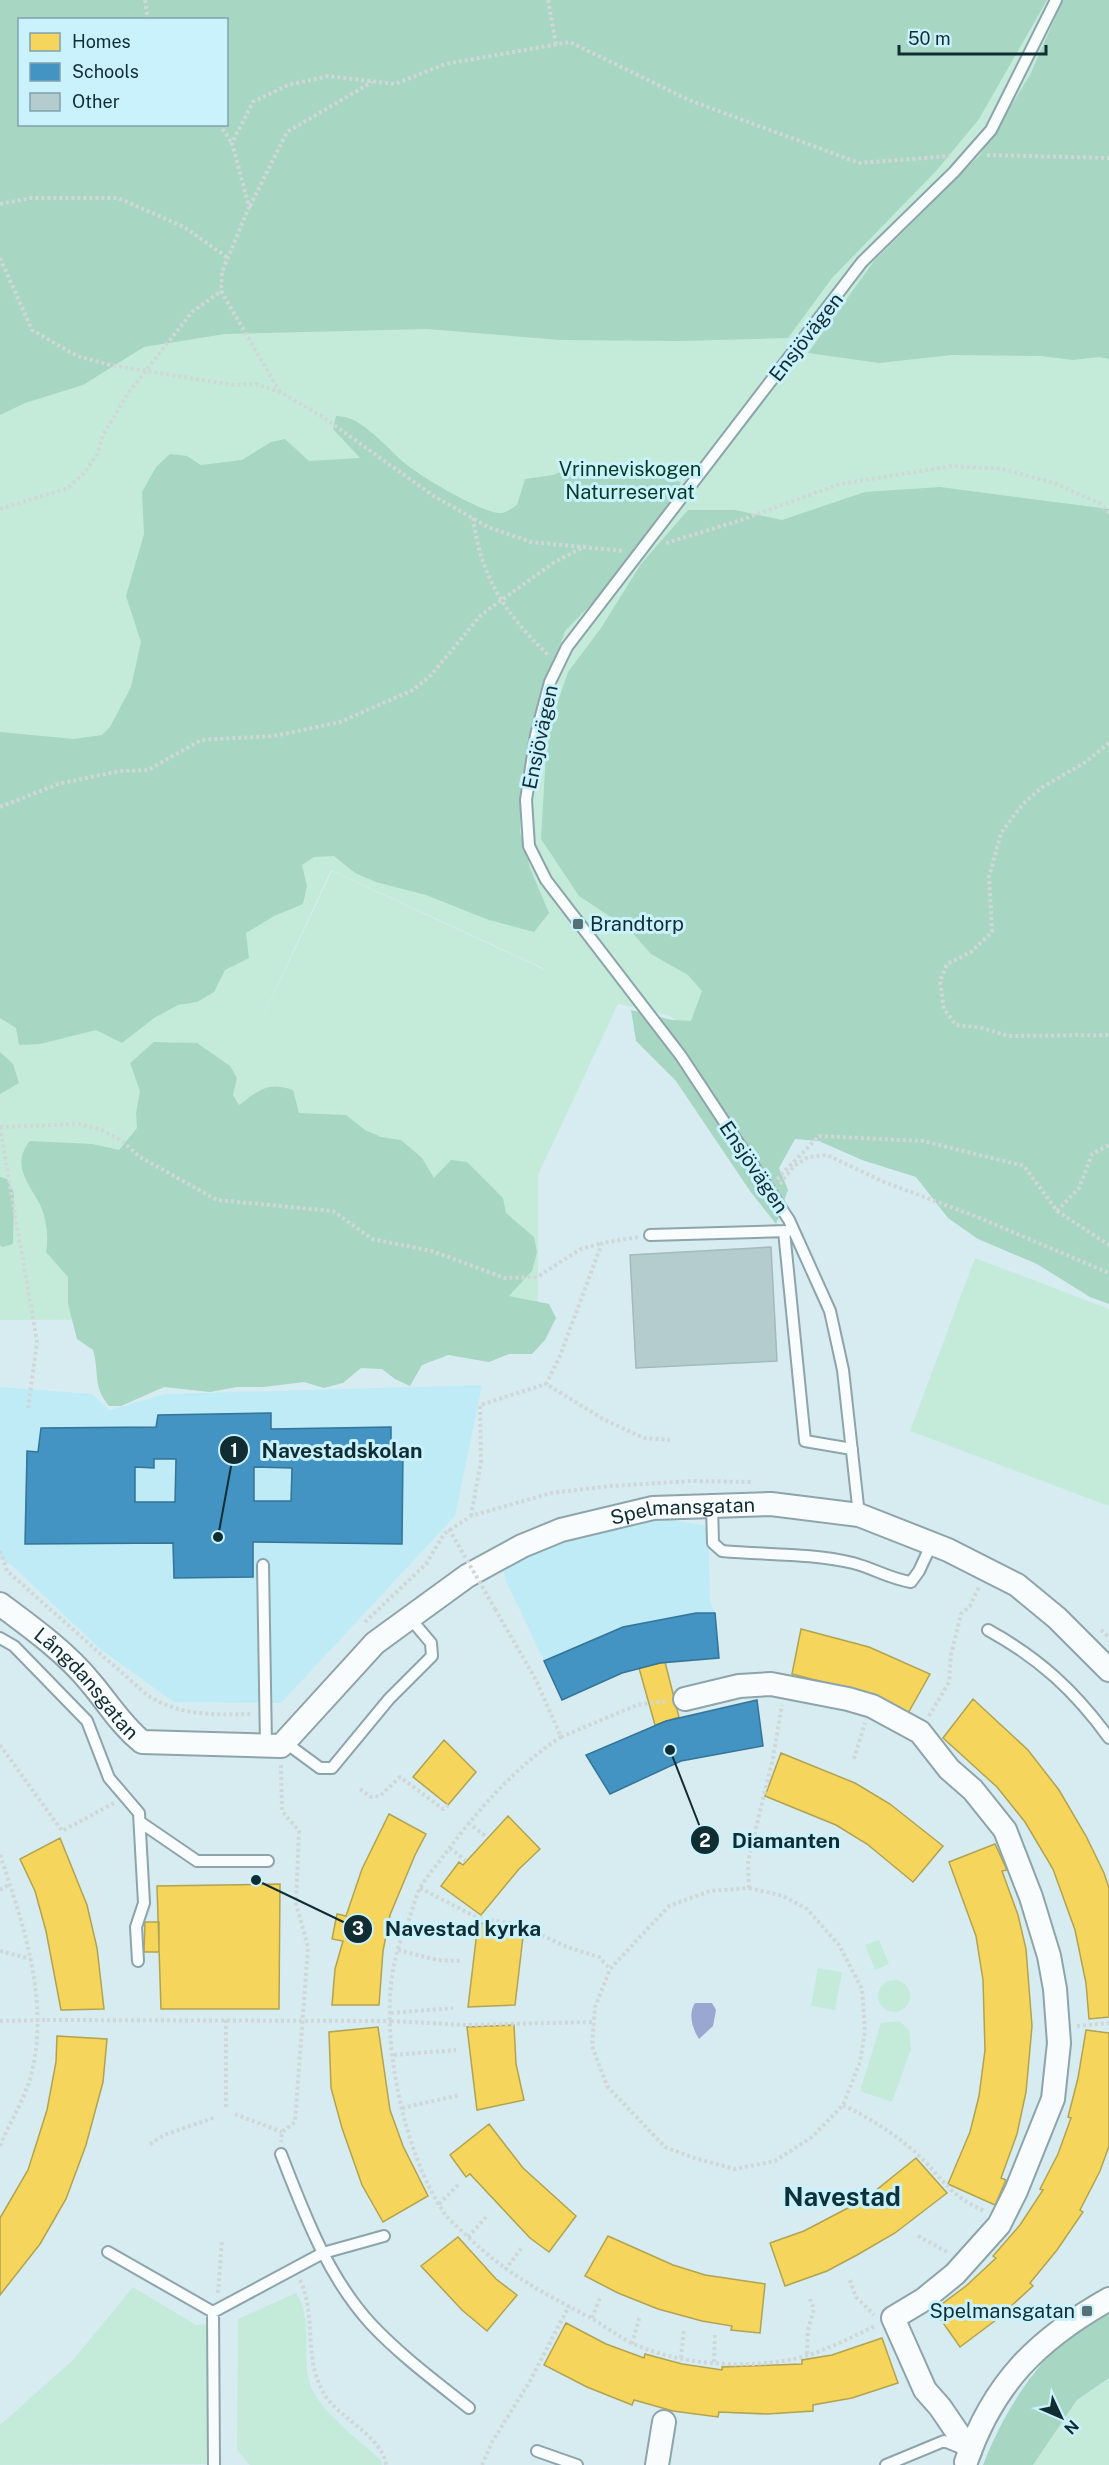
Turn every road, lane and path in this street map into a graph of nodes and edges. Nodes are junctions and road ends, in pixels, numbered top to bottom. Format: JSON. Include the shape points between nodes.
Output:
{"nodes":[{"id":1,"x":145,"y":0,"type":"edge"},
{"id":2,"x":548,"y":0,"type":"edge"},
{"id":3,"x":1056,"y":0,"type":"edge"},
{"id":4,"x":148,"y":18,"type":"edge"},
{"id":5,"x":556,"y":45,"type":"junction"},
{"id":6,"x":372,"y":81,"type":"junction"},
{"id":7,"x":220,"y":126,"type":"edge"},
{"id":8,"x":232,"y":143,"type":"junction"},
{"id":9,"x":968,"y":155,"type":"junction"},
{"id":10,"x":1109,"y":158,"type":"edge"},
{"id":11,"x":0,"y":204,"type":"edge"},
{"id":12,"x":249,"y":207,"type":"junction"},
{"id":13,"x":0,"y":258,"type":"edge"},
{"id":14,"x":228,"y":258,"type":"junction"},
{"id":15,"x":221,"y":291,"type":"junction"},
{"id":16,"x":147,"y":371,"type":"junction"},
{"id":17,"x":280,"y":392,"type":"junction"},
{"id":18,"x":1109,"y":503,"type":"edge"},
{"id":19,"x":1101,"y":504,"type":"junction"},
{"id":20,"x":0,"y":508,"type":"edge"},
{"id":21,"x":1109,"y":513,"type":"edge"},
{"id":22,"x":473,"y":517,"type":"junction"},
{"id":23,"x":586,"y":546,"type":"junction"},
{"id":24,"x":645,"y":549,"type":"junction"},
{"id":25,"x":502,"y":602,"type":"junction"},
{"id":26,"x":558,"y":665,"type":"junction"},
{"id":27,"x":1109,"y":743,"type":"edge"},
{"id":28,"x":0,"y":807,"type":"edge"},
{"id":29,"x":1109,"y":1035,"type":"edge"},
{"id":30,"x":0,"y":1127,"type":"edge"},
{"id":31,"x":1109,"y":1145,"type":"edge"},
{"id":32,"x":772,"y":1191,"type":"junction"},
{"id":33,"x":1057,"y":1211,"type":"junction"},
{"id":34,"x":789,"y":1231,"type":"junction"},
{"id":35,"x":650,"y":1235,"type":"joint"},
{"id":36,"x":602,"y":1243,"type":"junction"},
{"id":37,"x":1109,"y":1245,"type":"edge"},
{"id":38,"x":1109,"y":1273,"type":"edge"},
{"id":39,"x":546,"y":1384,"type":"junction"},
{"id":40,"x":28,"y":1408,"type":"dead end"},
{"id":41,"x":670,"y":1440,"type":"dead end"},
{"id":42,"x":852,"y":1449,"type":"junction"},
{"id":43,"x":752,"y":1482,"type":"dead end"},
{"id":44,"x":712,"y":1505,"type":"junction"},
{"id":45,"x":859,"y":1515,"type":"junction"},
{"id":46,"x":471,"y":1516,"type":"junction"},
{"id":47,"x":449,"y":1529,"type":"junction"},
{"id":48,"x":932,"y":1543,"type":"junction"},
{"id":49,"x":0,"y":1551,"type":"edge"},
{"id":50,"x":263,"y":1565,"type":"dead end"},
{"id":51,"x":989,"y":1569,"type":"junction"},
{"id":52,"x":0,"y":1604,"type":"edge"},
{"id":53,"x":409,"y":1617,"type":"junction"},
{"id":54,"x":1094,"y":1624,"type":"dead end"},
{"id":55,"x":357,"y":1630,"type":"dead end"},
{"id":56,"x":988,"y":1630,"type":"dead end"},
{"id":57,"x":1109,"y":1637,"type":"edge"},
{"id":58,"x":0,"y":1638,"type":"edge"},
{"id":59,"x":1109,"y":1670,"type":"edge"},
{"id":60,"x":785,"y":1687,"type":"junction"},
{"id":61,"x":685,"y":1699,"type":"joint"},
{"id":62,"x":872,"y":1706,"type":"junction"},
{"id":63,"x":264,"y":1713,"type":"junction"},
{"id":64,"x":920,"y":1732,"type":"junction"},
{"id":65,"x":561,"y":1737,"type":"junction"},
{"id":66,"x":1109,"y":1738,"type":"edge"},
{"id":67,"x":0,"y":1745,"type":"edge"},
{"id":68,"x":278,"y":1745,"type":"junction"},
{"id":69,"x":854,"y":1759,"type":"dead end"},
{"id":70,"x":360,"y":1789,"type":"dead end"},
{"id":71,"x":125,"y":1796,"type":"junction"},
{"id":72,"x":448,"y":1805,"type":"dead end"},
{"id":73,"x":140,"y":1822,"type":"junction"},
{"id":74,"x":468,"y":1823,"type":"junction"},
{"id":75,"x":487,"y":1837,"type":"dead end"},
{"id":76,"x":450,"y":1848,"type":"junction"},
{"id":77,"x":0,"y":1856,"type":"edge"},
{"id":78,"x":268,"y":1861,"type":"dead end"},
{"id":79,"x":466,"y":1861,"type":"dead end"},
{"id":80,"x":10,"y":1884,"type":"junction"},
{"id":81,"x":420,"y":1888,"type":"junction"},
{"id":82,"x":749,"y":1888,"type":"junction"},
{"id":83,"x":0,"y":1890,"type":"edge"},
{"id":84,"x":398,"y":1950,"type":"junction"},
{"id":85,"x":0,"y":1952,"type":"edge"},
{"id":86,"x":31,"y":1959,"type":"junction"},
{"id":87,"x":138,"y":1961,"type":"dead end"},
{"id":88,"x":462,"y":1961,"type":"dead end"},
{"id":89,"x":610,"y":1970,"type":"junction"},
{"id":90,"x":453,"y":2008,"type":"dead end"},
{"id":91,"x":391,"y":2013,"type":"junction"},
{"id":92,"x":38,"y":2020,"type":"junction"},
{"id":93,"x":226,"y":2020,"type":"junction"},
{"id":94,"x":0,"y":2021,"type":"edge"},
{"id":95,"x":391,"y":2021,"type":"junction"},
{"id":96,"x":594,"y":2022,"type":"junction"},
{"id":97,"x":1109,"y":2023,"type":"edge"},
{"id":98,"x":1057,"y":2028,"type":"junction"},
{"id":99,"x":456,"y":2050,"type":"dead end"},
{"id":100,"x":394,"y":2055,"type":"junction"},
{"id":101,"x":460,"y":2095,"type":"dead end"},
{"id":102,"x":843,"y":2105,"type":"junction"},
{"id":103,"x":226,"y":2108,"type":"dead end"},
{"id":104,"x":402,"y":2108,"type":"junction"},
{"id":105,"x":235,"y":2114,"type":"dead end"},
{"id":106,"x":216,"y":2117,"type":"dead end"},
{"id":107,"x":282,"y":2132,"type":"junction"},
{"id":108,"x":150,"y":2144,"type":"dead end"},
{"id":109,"x":0,"y":2146,"type":"edge"},
{"id":110,"x":281,"y":2154,"type":"joint"},
{"id":111,"x":459,"y":2184,"type":"dead end"},
{"id":112,"x":439,"y":2204,"type":"junction"},
{"id":113,"x":488,"y":2215,"type":"dead end"},
{"id":114,"x":1002,"y":2218,"type":"junction"},
{"id":115,"x":384,"y":2236,"type":"dead end"},
{"id":116,"x":918,"y":2236,"type":"dead end"},
{"id":117,"x":468,"y":2237,"type":"junction"},
{"id":118,"x":222,"y":2240,"type":"dead end"},
{"id":119,"x":524,"y":2246,"type":"dead end"},
{"id":120,"x":108,"y":2252,"type":"dead end"},
{"id":121,"x":323,"y":2253,"type":"junction"},
{"id":122,"x":966,"y":2262,"type":"junction"},
{"id":123,"x":295,"y":2268,"type":"junction"},
{"id":124,"x":505,"y":2270,"type":"junction"},
{"id":125,"x":850,"y":2280,"type":"dead end"},
{"id":126,"x":601,"y":2296,"type":"dead end"},
{"id":127,"x":810,"y":2299,"type":"dead end"},
{"id":128,"x":1109,"y":2299,"type":"edge"},
{"id":129,"x":569,"y":2306,"type":"junction"},
{"id":130,"x":213,"y":2312,"type":"junction"},
{"id":131,"x":640,"y":2315,"type":"dead end"},
{"id":132,"x":592,"y":2318,"type":"junction"},
{"id":133,"x":893,"y":2318,"type":"junction"},
{"id":134,"x":684,"y":2328,"type":"dead end"},
{"id":135,"x":715,"y":2334,"type":"dead end"},
{"id":136,"x":632,"y":2344,"type":"junction"},
{"id":137,"x":807,"y":2354,"type":"junction"},
{"id":138,"x":681,"y":2358,"type":"junction"},
{"id":139,"x":714,"y":2362,"type":"junction"},
{"id":140,"x":469,"y":2408,"type":"dead end"},
{"id":141,"x":664,"y":2422,"type":"dead end"},
{"id":142,"x":537,"y":2451,"type":"dead end"},
{"id":143,"x":967,"y":2458,"type":"edge"},
{"id":144,"x":214,"y":2465,"type":"edge"},
{"id":145,"x":386,"y":2465,"type":"edge"},
{"id":146,"x":482,"y":2465,"type":"edge"},
{"id":147,"x":577,"y":2465,"type":"edge"},
{"id":148,"x":657,"y":2465,"type":"edge"},
{"id":149,"x":885,"y":2465,"type":"edge"}],
"edges":[{"from":1,"to":4,"type":"path"},
{"from":2,"to":5,"type":"path"},
{"from":3,"to":9,"type":"lane","name":"Ensjövägen","via":[[990,130]]},
{"from":5,"to":6,"type":"path","via":[[445,64],[395,84]]},
{"from":5,"to":9,"type":"path","via":[[570,42],[689,100],[859,163]]},
{"from":6,"to":8,"type":"path","via":[[328,76],[288,85],[253,102]]},
{"from":6,"to":12,"type":"path","via":[[287,132]]},
{"from":7,"to":8,"type":"path"},
{"from":8,"to":12,"type":"path"},
{"from":9,"to":10,"type":"path"},
{"from":9,"to":24,"type":"lane","name":"Ensjövägen","via":[[862,262]]},
{"from":11,"to":14,"type":"path","via":[[31,198],[118,198],[184,227]]},
{"from":12,"to":14,"type":"path"},
{"from":13,"to":16,"type":"path","via":[[32,330],[77,356]]},
{"from":14,"to":15,"type":"path"},
{"from":15,"to":16,"type":"path","via":[[192,312]]},
{"from":15,"to":17,"type":"path"},
{"from":16,"to":17,"type":"path","via":[[233,385],[256,384]]},
{"from":16,"to":20,"type":"path","via":[[103,435],[97,455],[68,488]]},
{"from":17,"to":22,"type":"path","via":[[323,417],[432,495]]},
{"from":18,"to":19,"type":"path"},
{"from":19,"to":21,"type":"path"},
{"from":19,"to":24,"type":"path","via":[[1054,483],[1004,469],[952,466],[840,484]]},
{"from":22,"to":23,"type":"path","via":[[531,542]]},
{"from":22,"to":25,"type":"path","via":[[478,553]]},
{"from":23,"to":24,"type":"path","via":[[628,552]]},
{"from":23,"to":25,"type":"path","via":[[553,563]]},
{"from":24,"to":26,"type":"lane","name":"Ensjövägen","via":[[598,605]]},
{"from":25,"to":26,"type":"path","via":[[524,632]]},
{"from":25,"to":28,"type":"path","via":[[481,615],[431,675],[413,690],[340,722],[274,736],[201,740],[148,770],[120,771],[58,784]]},
{"from":26,"to":32,"type":"lane","name":"Ensjövägen","via":[[536,735],[526,800],[529,846],[546,880],[681,1056]]},
{"from":27,"to":29,"type":"path","via":[[1022,804],[1001,833],[989,877],[992,932],[970,952],[947,964],[940,981],[944,1009],[956,1025],[1008,1036]]},
{"from":30,"to":36,"type":"path","via":[[79,1124],[102,1130],[140,1157],[217,1200],[333,1211],[372,1239],[432,1251],[505,1278],[537,1277],[581,1249]]},
{"from":30,"to":40,"type":"path","via":[[37,1342]]},
{"from":31,"to":33,"type":"path","via":[[1092,1154],[1079,1188]]},
{"from":32,"to":33,"type":"path","via":[[819,1136],[923,1141],[1024,1166]]},
{"from":32,"to":34,"type":"lane","name":"Ensjövägen"},
{"from":32,"to":38,"type":"path","via":[[793,1167],[808,1157],[827,1155]]},
{"from":33,"to":37,"type":"path"},
{"from":34,"to":35,"type":"lane"},
{"from":34,"to":42,"type":"lane","name":"Ensjövägen","via":[[830,1311],[843,1370]]},
{"from":34,"to":42,"type":"lane","via":[[805,1441]]},
{"from":35,"to":36,"type":"path"},
{"from":36,"to":39,"type":"path"},
{"from":39,"to":41,"type":"path","via":[[605,1420],[644,1438]]},
{"from":39,"to":46,"type":"path","via":[[480,1405],[482,1461]]},
{"from":42,"to":45,"type":"lane","name":"Ensjövägen"},
{"from":43,"to":46,"type":"path","via":[[644,1482],[598,1487],[550,1493]]},
{"from":44,"to":45,"type":"street","name":"Spelmansgatan","via":[[771,1504]]},
{"from":44,"to":48,"type":"lane","via":[[713,1543],[723,1551],[802,1555],[855,1564],[894,1580],[911,1582]]},
{"from":44,"to":53,"type":"street","name":"Spelmansgatan","via":[[653,1508],[561,1530],[481,1568]]},
{"from":45,"to":48,"type":"street","name":"Spelmansgatan"},
{"from":46,"to":47,"type":"path"},
{"from":47,"to":55,"type":"path","via":[[426,1564]]},
{"from":47,"to":65,"type":"path","bridge":true,"via":[[536,1680]]},
{"from":48,"to":51,"type":"street","name":"Spelmansgatan"},
{"from":49,"to":63,"type":"path","via":[[7,1571],[122,1675],[165,1707],[207,1714]]},
{"from":50,"to":63,"type":"lane"},
{"from":51,"to":59,"type":"street","name":"Spelmansgatan","via":[[1017,1585],[1057,1618]]},
{"from":51,"to":64,"type":"path","via":[[977,1596],[961,1614],[949,1682]]},
{"from":52,"to":68,"type":"street","name":"Långdansgatan","via":[[83,1675],[127,1730],[142,1742]]},
{"from":53,"to":68,"type":"street","name":"Spelmansgatan","via":[[375,1643]]},
{"from":53,"to":68,"type":"lane","via":[[431,1643],[432,1656],[372,1718],[332,1768],[320,1768]]},
{"from":54,"to":57,"type":"path"},
{"from":56,"to":66,"type":"lane","via":[[1013,1644],[1080,1700]]},
{"from":58,"to":71,"type":"lane","via":[[14,1646],[87,1721],[109,1778]]},
{"from":60,"to":61,"type":"street","via":[[739,1686]]},
{"from":60,"to":62,"type":"street"},
{"from":60,"to":82,"type":"path","via":[[773,1758],[748,1861]]},
{"from":61,"to":65,"type":"path","via":[[637,1705]]},
{"from":62,"to":64,"type":"street"},
{"from":62,"to":69,"type":"path"},
{"from":63,"to":68,"type":"lane"},
{"from":64,"to":98,"type":"street","via":[[1005,1830],[1049,1956]]},
{"from":65,"to":74,"type":"path","via":[[504,1783]]},
{"from":67,"to":71,"type":"path","via":[[62,1831]]},
{"from":68,"to":107,"type":"path","via":[[282,1811],[299,1831],[296,1904],[308,1947],[295,2122]]},
{"from":70,"to":72,"type":"path","via":[[371,1797],[380,1796],[400,1776],[442,1809]]},
{"from":71,"to":73,"type":"lane","via":[[139,1813]]},
{"from":73,"to":78,"type":"lane","via":[[197,1861]]},
{"from":73,"to":87,"type":"lane","via":[[144,1904],[136,1927]]},
{"from":74,"to":75,"type":"path"},
{"from":74,"to":76,"type":"path"},
{"from":76,"to":79,"type":"path"},
{"from":76,"to":81,"type":"path"},
{"from":77,"to":80,"type":"path"},
{"from":80,"to":83,"type":"path"},
{"from":80,"to":86,"type":"path","via":[[28,1936]]},
{"from":81,"to":84,"type":"path"},
{"from":81,"to":89,"type":"path","via":[[478,1918],[520,1925],[599,1957]]},
{"from":82,"to":89,"type":"path","via":[[710,1891],[669,1905]]},
{"from":82,"to":102,"type":"path","via":[[783,1896],[807,1909],[839,1945],[862,1989],[865,2032],[860,2062]]},
{"from":84,"to":88,"type":"path","via":[[437,1960]]},
{"from":84,"to":91,"type":"path"},
{"from":85,"to":86,"type":"path"},
{"from":86,"to":92,"type":"path"},
{"from":89,"to":96,"type":"path","via":[[595,2007]]},
{"from":90,"to":91,"type":"path"},
{"from":91,"to":95,"type":"path"},
{"from":92,"to":93,"type":"path","bridge":true},
{"from":92,"to":94,"type":"path"},
{"from":92,"to":109,"type":"path","via":[[29,2081]]},
{"from":93,"to":95,"type":"path","bridge":true},
{"from":93,"to":103,"type":"path"},
{"from":95,"to":96,"type":"path","via":[[465,2025]]},
{"from":95,"to":100,"type":"path"},
{"from":96,"to":102,"type":"path","via":[[592,2046],[607,2085],[665,2147],[694,2158],[735,2169],[775,2161],[812,2137]]},
{"from":97,"to":98,"type":"path"},
{"from":98,"to":114,"type":"street","via":[[1053,2099]]},
{"from":99,"to":100,"type":"path"},
{"from":100,"to":104,"type":"path"},
{"from":101,"to":104,"type":"path"},
{"from":102,"to":114,"type":"path","via":[[878,2122],[915,2151],[949,2190]]},
{"from":104,"to":112,"type":"path","via":[[402,2119],[416,2157]]},
{"from":105,"to":107,"type":"path"},
{"from":106,"to":108,"type":"path","via":[[164,2135]]},
{"from":107,"to":110,"type":"path"},
{"from":110,"to":121,"type":"lane"},
{"from":111,"to":112,"type":"path"},
{"from":112,"to":117,"type":"path"},
{"from":113,"to":117,"type":"path"},
{"from":114,"to":122,"type":"street"},
{"from":115,"to":121,"type":"lane"},
{"from":116,"to":122,"type":"path"},
{"from":117,"to":124,"type":"path"},
{"from":118,"to":130,"type":"path","via":[[220,2287]]},
{"from":119,"to":124,"type":"path"},
{"from":120,"to":130,"type":"lane"},
{"from":121,"to":123,"type":"lane"},
{"from":121,"to":140,"type":"lane","via":[[370,2323]]},
{"from":122,"to":133,"type":"street","via":[[923,2300]]},
{"from":123,"to":130,"type":"lane"},
{"from":123,"to":145,"type":"path","via":[[306,2293],[315,2379],[325,2396],[381,2451]]},
{"from":124,"to":129,"type":"path"},
{"from":125,"to":133,"type":"path","via":[[856,2297],[870,2314]]},
{"from":126,"to":132,"type":"path"},
{"from":127,"to":137,"type":"path","via":[[814,2309]]},
{"from":128,"to":143,"type":"street","via":[[1065,2325],[1031,2354],[1002,2388]]},
{"from":129,"to":132,"type":"path"},
{"from":129,"to":146,"type":"path"},
{"from":130,"to":144,"type":"lane"},
{"from":131,"to":136,"type":"path"},
{"from":132,"to":136,"type":"path"},
{"from":133,"to":137,"type":"path"},
{"from":133,"to":143,"type":"street","via":[[926,2390],[940,2407]]},
{"from":134,"to":138,"type":"path"},
{"from":135,"to":139,"type":"path"},
{"from":136,"to":138,"type":"path"},
{"from":137,"to":139,"type":"path","via":[[783,2361]]},
{"from":138,"to":139,"type":"path"},
{"from":141,"to":148,"type":"street"},
{"from":142,"to":147,"type":"lane"},
{"from":143,"to":149,"type":"lane","via":[[944,2441]]}]}
